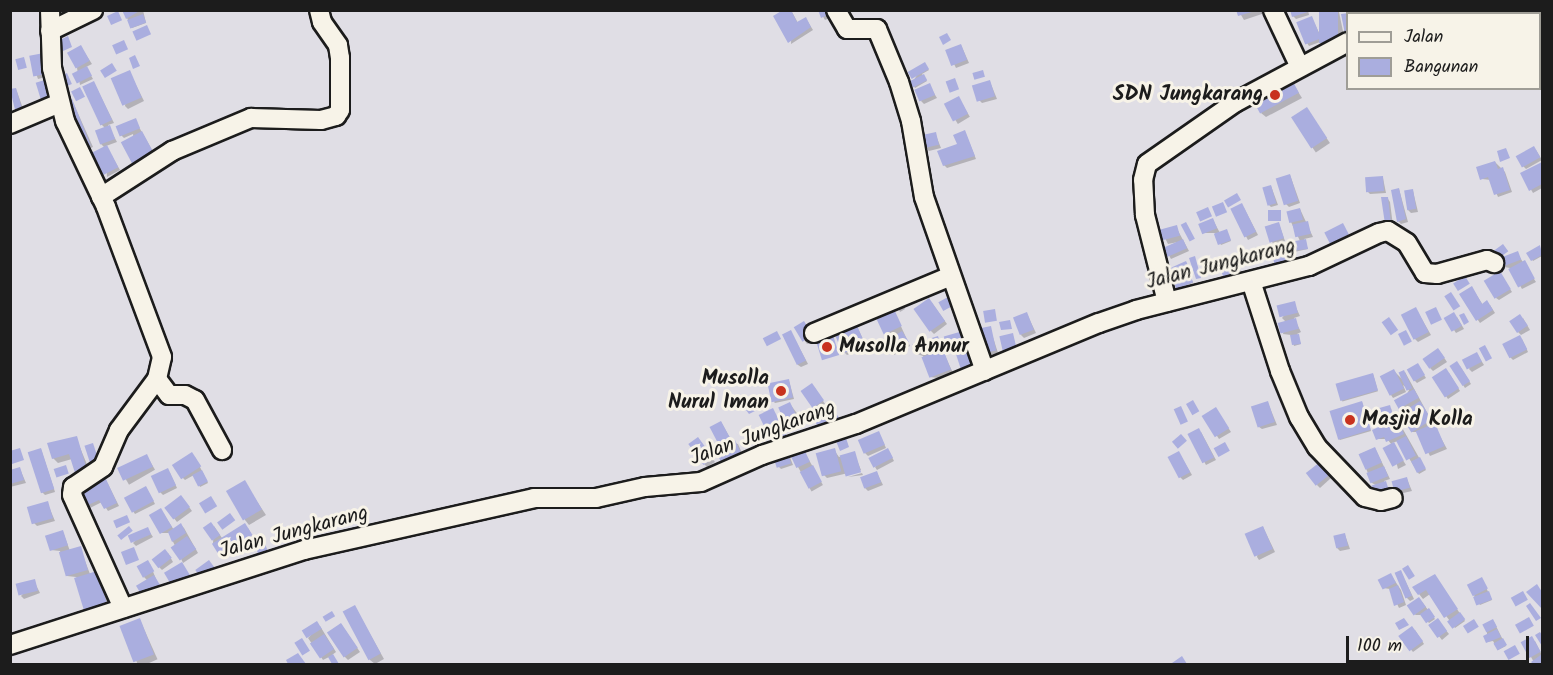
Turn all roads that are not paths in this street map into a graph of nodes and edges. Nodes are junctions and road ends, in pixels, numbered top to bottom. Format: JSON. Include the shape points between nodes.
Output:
{"nodes":[{"id":1,"x":50,"y":10,"type":"edge"},
{"id":2,"x":93,"y":10,"type":"edge"},
{"id":3,"x":319,"y":10,"type":"edge"},
{"id":4,"x":836,"y":10,"type":"edge"},
{"id":5,"x":1273,"y":10,"type":"edge"},
{"id":6,"x":50,"y":31,"type":"junction"},
{"id":7,"x":1346,"y":42,"type":"edge"},
{"id":8,"x":1299,"y":65,"type":"junction"},
{"id":9,"x":60,"y":103,"type":"junction"},
{"id":10,"x":10,"y":124,"type":"edge"},
{"id":11,"x":101,"y":197,"type":"junction"},
{"id":12,"x":1494,"y":263,"type":"dead end"},
{"id":13,"x":951,"y":276,"type":"junction"},
{"id":14,"x":1251,"y":281,"type":"junction"},
{"id":15,"x":1167,"y":302,"type":"junction"},
{"id":16,"x":814,"y":333,"type":"dead end"},
{"id":17,"x":985,"y":370,"type":"junction"},
{"id":18,"x":158,"y":379,"type":"junction"},
{"id":19,"x":222,"y":450,"type":"dead end"},
{"id":20,"x":1393,"y":498,"type":"dead end"},
{"id":21,"x":123,"y":608,"type":"junction"},
{"id":22,"x":10,"y":645,"type":"edge"}],
"edges":[{"from":1,"to":6,"type":"street"},
{"from":2,"to":6,"type":"street"},
{"from":3,"to":11,"type":"street","via":[[322,22],[338,45],[340,110],[336,116],[321,120],[243,121],[172,151]]},
{"from":4,"to":13,"type":"street","via":[[847,29],[877,28],[911,121],[924,197]]},
{"from":5,"to":8,"type":"street"},
{"from":6,"to":9,"type":"street","via":[[52,68]]},
{"from":7,"to":8,"type":"street"},
{"from":8,"to":15,"type":"street","via":[[1236,102],[1147,164],[1143,180],[1145,215]]},
{"from":9,"to":10,"type":"street"},
{"from":9,"to":11,"type":"street","via":[[64,121]]},
{"from":11,"to":18,"type":"street","via":[[161,346]]},
{"from":12,"to":14,"type":"street","name":"Jalan Jungkarang","via":[[1487,260],[1437,274],[1425,273],[1407,243],[1388,231],[1326,260]]},
{"from":13,"to":16,"type":"street"},
{"from":13,"to":17,"type":"street"},
{"from":14,"to":15,"type":"street","name":"Jalan Jungkarang"},
{"from":14,"to":20,"type":"street","via":[[1280,371],[1299,417],[1317,447],[1365,497],[1381,501]]},
{"from":15,"to":17,"type":"street","name":"Jalan Jungkarang","via":[[1108,320]]},
{"from":17,"to":21,"type":"street","name":"Jalan Jungkarang","via":[[856,424],[762,455],[695,484],[645,487],[596,498],[518,501],[304,549]]},
{"from":18,"to":19,"type":"street","via":[[169,395],[185,395],[195,400]]},
{"from":18,"to":21,"type":"street","via":[[114,438],[103,467],[73,487],[72,495]]},
{"from":21,"to":22,"type":"street","name":"Jalan Jungkarang"}]}
